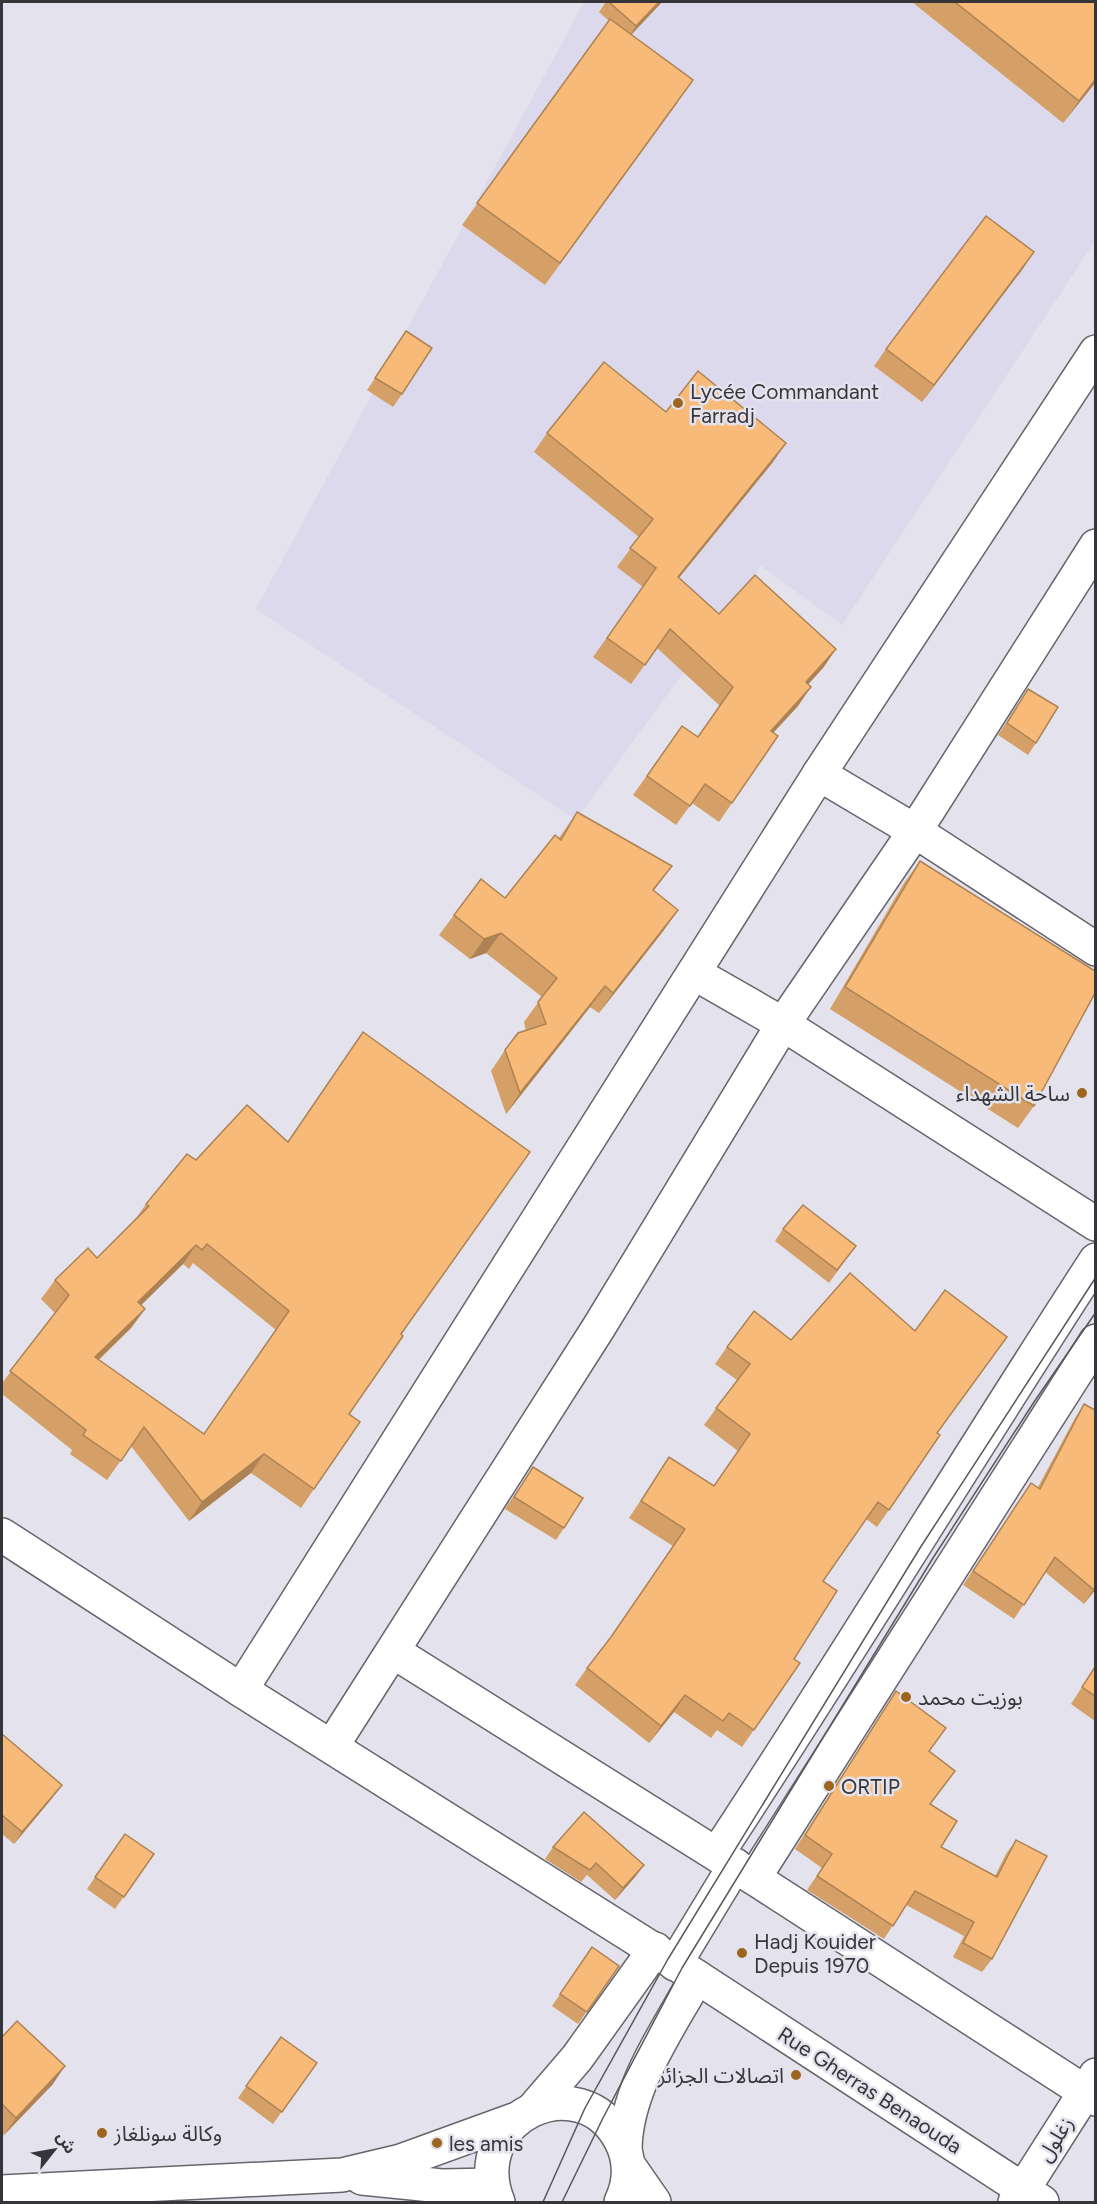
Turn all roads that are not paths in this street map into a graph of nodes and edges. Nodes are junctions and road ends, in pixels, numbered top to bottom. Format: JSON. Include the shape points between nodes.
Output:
{"nodes":[{"id":1,"x":1095,"y":352,"type":"edge"},
{"id":2,"x":1095,"y":546,"type":"edge"},
{"id":3,"x":819,"y":774,"type":"junction"},
{"id":4,"x":915,"y":831,"type":"junction"},
{"id":5,"x":1095,"y":949,"type":"edge"},
{"id":6,"x":694,"y":973,"type":"junction"},
{"id":7,"x":783,"y":1024,"type":"junction"},
{"id":8,"x":1095,"y":1224,"type":"edge"},
{"id":9,"x":1095,"y":1260,"type":"edge"},
{"id":10,"x":1095,"y":1341,"type":"edge"},
{"id":11,"x":2,"y":1535,"type":"edge"},
{"id":12,"x":394,"y":1652,"type":"junction"},
{"id":13,"x":241,"y":1690,"type":"junction"},
{"id":14,"x":332,"y":1746,"type":"junction"},
{"id":15,"x":735,"y":1866,"type":"junction"},
{"id":16,"x":675,"y":1964,"type":"junction"},
{"id":17,"x":1092,"y":2089,"type":"edge"},
{"id":18,"x":524,"y":2114,"type":"junction"},
{"id":19,"x":627,"y":2158,"type":"junction"},
{"id":20,"x":342,"y":2175,"type":"junction"},
{"id":21,"x":2,"y":2192,"type":"edge"},
{"id":22,"x":495,"y":2194,"type":"edge"},
{"id":23,"x":1027,"y":2198,"type":"edge"},
{"id":24,"x":621,"y":2202,"type":"edge"},
{"id":25,"x":654,"y":2202,"type":"edge"}],
"edges":[{"from":1,"to":3,"type":"main road"},
{"from":2,"to":4,"type":"main road"},
{"from":3,"to":4,"type":"main road"},
{"from":3,"to":6,"type":"main road"},
{"from":4,"to":5,"type":"main road"},
{"from":4,"to":7,"type":"main road"},
{"from":6,"to":7,"type":"main road"},
{"from":6,"to":13,"type":"main road"},
{"from":7,"to":8,"type":"main road"},
{"from":7,"to":12,"type":"main road","via":[[599,1327]]},
{"from":9,"to":15,"type":"main road","via":[[809,1714]]},
{"from":10,"to":15,"type":"main road"},
{"from":11,"to":13,"type":"main road","name":"Rue Gherras Benaouda"},
{"from":12,"to":14,"type":"main road"},
{"from":12,"to":15,"type":"main road"},
{"from":13,"to":14,"type":"main road","name":"Rue Gherras Benaouda"},
{"from":14,"to":16,"type":"main road","name":"Rue Gherras Benaouda"},
{"from":15,"to":16,"type":"main road"},
{"from":15,"to":17,"type":"main road"},
{"from":16,"to":18,"type":"main road","via":[[584,2049]]},
{"from":16,"to":19,"type":"main road","via":[[627,2119]]},
{"from":16,"to":23,"type":"main road","name":"Rue Gherras Benaouda"},
{"from":17,"to":23,"type":"main road","name":"زغلول"},
{"from":18,"to":19,"type":"main road","via":[[550,2104],[585,2108],[603,2118],[616,2132]]},
{"from":18,"to":20,"type":"main road","via":[[412,2157]]},
{"from":18,"to":22,"type":"main road","via":[[494,2150],[491,2167]]},
{"from":19,"to":24,"type":"main road","via":[[627,2189]]},
{"from":19,"to":25,"type":"main road"},
{"from":20,"to":21,"type":"main road"},
{"from":20,"to":22,"type":"main road"}]}
